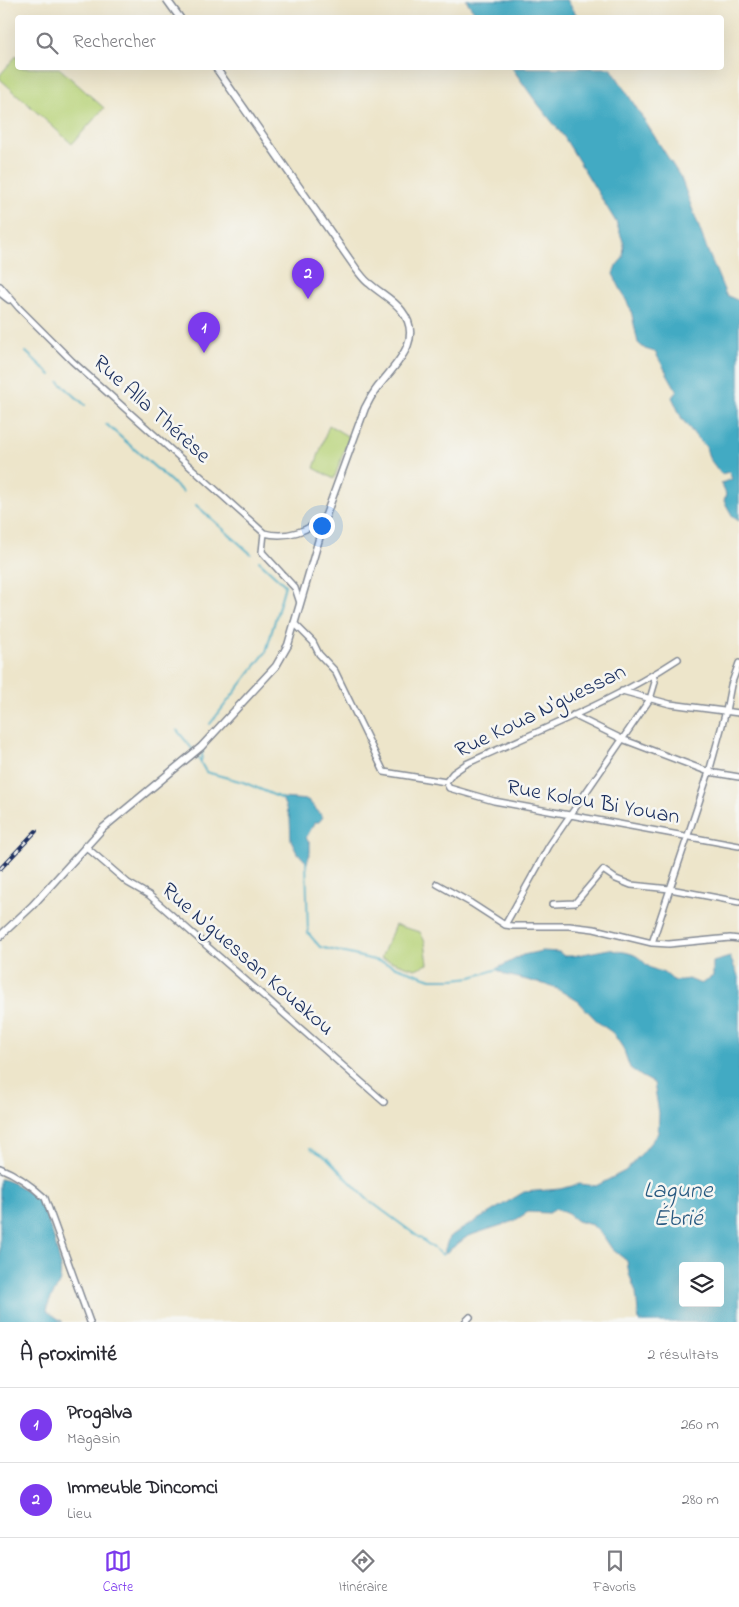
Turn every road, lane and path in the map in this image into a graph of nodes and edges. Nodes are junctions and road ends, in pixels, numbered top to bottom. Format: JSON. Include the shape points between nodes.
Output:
{"nodes":[{"id":1,"x":167,"y":0,"type":"edge"},
{"id":2,"x":178,"y":15,"type":"edge"},
{"id":3,"x":217,"y":70,"type":"edge"},
{"id":4,"x":0,"y":286,"type":"edge"},
{"id":5,"x":0,"y":293,"type":"edge"},
{"id":6,"x":19,"y":308,"type":"junction"},
{"id":7,"x":326,"y":515,"type":"junction"},
{"id":8,"x":264,"y":533,"type":"junction"},
{"id":9,"x":300,"y":603,"type":"junction"},
{"id":10,"x":294,"y":623,"type":"junction"},
{"id":11,"x":678,"y":659,"type":"dead end"},
{"id":12,"x":739,"y":663,"type":"edge"},
{"id":13,"x":653,"y":675,"type":"junction"},
{"id":14,"x":622,"y":691,"type":"junction"},
{"id":15,"x":650,"y":699,"type":"junction"},
{"id":16,"x":726,"y":711,"type":"junction"},
{"id":17,"x":739,"y":713,"type":"edge"},
{"id":18,"x":573,"y":716,"type":"junction"},
{"id":19,"x":622,"y":739,"type":"junction"},
{"id":20,"x":709,"y":772,"type":"junction"},
{"id":21,"x":739,"y":777,"type":"edge"},
{"id":22,"x":446,"y":782,"type":"junction"},
{"id":23,"x":570,"y":816,"type":"junction"},
{"id":24,"x":687,"y":837,"type":"junction"},
{"id":25,"x":85,"y":846,"type":"junction"},
{"id":26,"x":739,"y":846,"type":"edge"},
{"id":27,"x":437,"y":884,"type":"dead end"},
{"id":28,"x":670,"y":889,"type":"junction"},
{"id":29,"x":739,"y":902,"type":"edge"},
{"id":30,"x":553,"y":904,"type":"dead end"},
{"id":31,"x":505,"y":924,"type":"junction"},
{"id":32,"x":0,"y":936,"type":"edge"},
{"id":33,"x":739,"y":939,"type":"edge"},
{"id":34,"x":652,"y":943,"type":"junction"},
{"id":35,"x":384,"y":1102,"type":"dead end"},
{"id":36,"x":0,"y":1168,"type":"edge"},
{"id":37,"x":470,"y":1317,"type":"dead end"},
{"id":38,"x":90,"y":1322,"type":"edge"},
{"id":39,"x":465,"y":1322,"type":"edge"}],
"edges":[{"from":1,"to":2,"type":"street"},
{"from":3,"to":7,"type":"street","via":[[357,270],[403,312],[410,330],[406,352],[372,394],[365,408]]},
{"from":4,"to":6,"type":"street","name":"Rue Alla Thérèse"},
{"from":5,"to":6,"type":"street","name":"Rue Alla Thérèse"},
{"from":6,"to":8,"type":"street","name":"Rue Alla Thérèse","via":[[113,399]]},
{"from":7,"to":8,"type":"street","via":[[312,526],[290,534]]},
{"from":7,"to":9,"type":"street"},
{"from":8,"to":9,"type":"street","via":[[262,552],[295,588]]},
{"from":9,"to":10,"type":"street"},
{"from":10,"to":22,"type":"street","name":"Rue Koua N'guessan","via":[[335,671],[384,772]]},
{"from":10,"to":25,"type":"street","via":[[288,646],[276,666],[238,709],[201,747]]},
{"from":11,"to":13,"type":"street","name":"Rue Koua N'guessan"},
{"from":12,"to":16,"type":"street"},
{"from":13,"to":14,"type":"street","name":"Rue Koua N'guessan"},
{"from":13,"to":15,"type":"street","via":[[655,682]]},
{"from":14,"to":15,"type":"street"},
{"from":14,"to":18,"type":"street","name":"Rue Koua N'guessan"},
{"from":15,"to":16,"type":"street"},
{"from":15,"to":19,"type":"street"},
{"from":16,"to":17,"type":"street"},
{"from":16,"to":20,"type":"street"},
{"from":18,"to":19,"type":"street"},
{"from":18,"to":22,"type":"street","name":"Rue Koua N'guessan","via":[[466,764]]},
{"from":19,"to":20,"type":"street"},
{"from":19,"to":23,"type":"street"},
{"from":20,"to":21,"type":"street"},
{"from":20,"to":24,"type":"street"},
{"from":22,"to":23,"type":"street","name":"Rue Kolou Bi Youan","via":[[449,788],[472,796]]},
{"from":23,"to":24,"type":"street","name":"Rue Kolou Bi Youan"},
{"from":23,"to":31,"type":"street","via":[[549,846]]},
{"from":24,"to":26,"type":"street","name":"Rue Kolou Bi Youan"},
{"from":24,"to":28,"type":"street"},
{"from":25,"to":32,"type":"street","via":[[32,906]]},
{"from":25,"to":35,"type":"street","name":"Rue N'guessan Kouakou","via":[[148,895]]},
{"from":27,"to":31,"type":"street"},
{"from":28,"to":29,"type":"street"},
{"from":28,"to":30,"type":"street","via":[[631,886],[603,870],[575,903]]},
{"from":28,"to":34,"type":"street"},
{"from":31,"to":34,"type":"street","via":[[594,929]]},
{"from":33,"to":34,"type":"street"},
{"from":36,"to":38,"type":"street","via":[[17,1175],[45,1198]]},
{"from":37,"to":39,"type":"street"}]}
